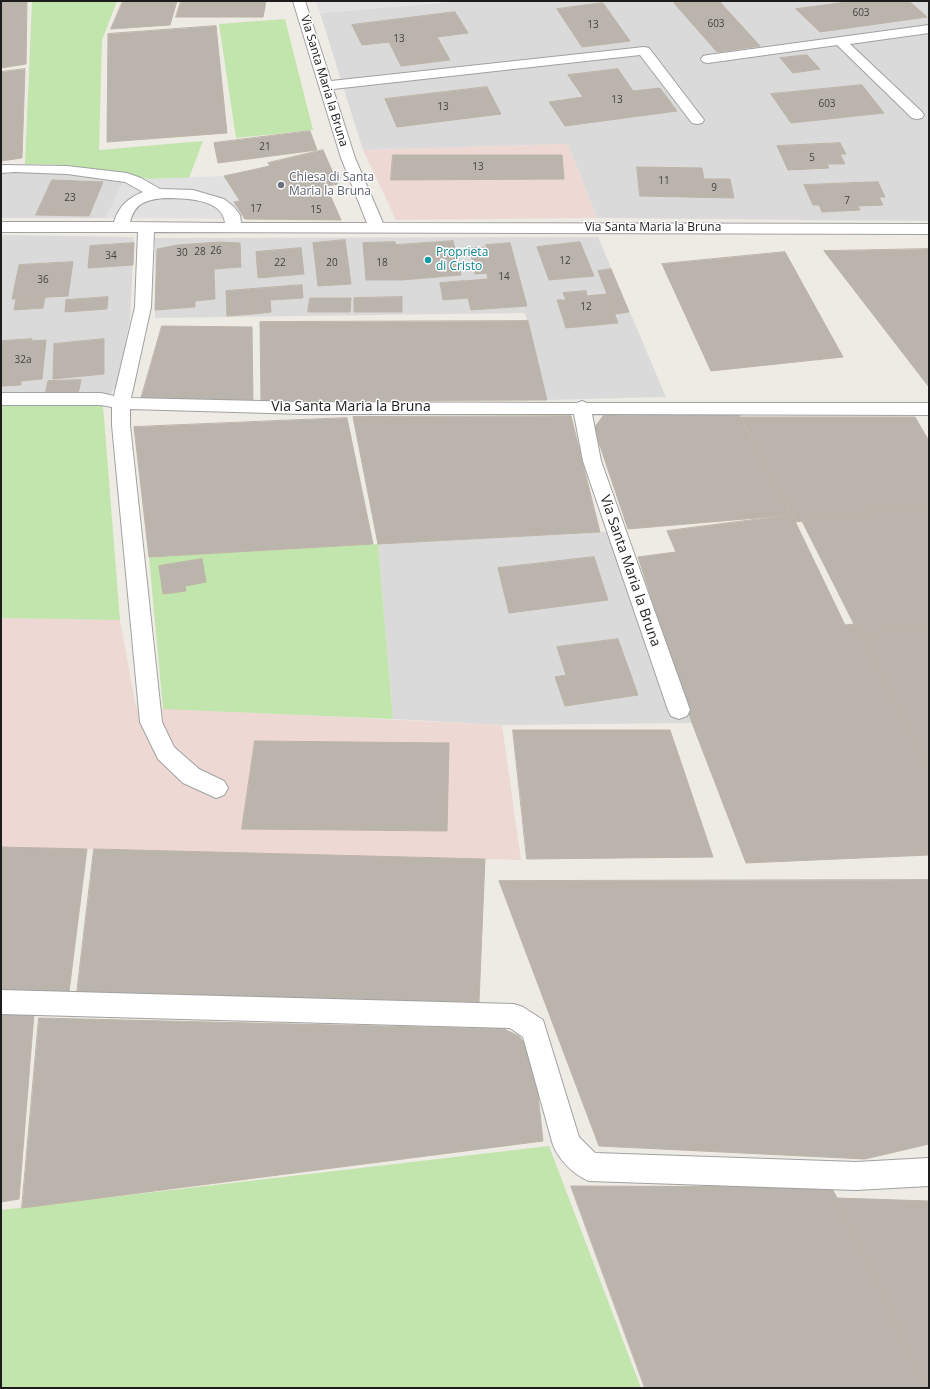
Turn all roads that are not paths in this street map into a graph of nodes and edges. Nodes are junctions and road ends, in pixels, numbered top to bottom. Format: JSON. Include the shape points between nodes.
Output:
{"nodes":[{"id":1,"x":299,"y":1,"type":"edge"},
{"id":2,"x":929,"y":29,"type":"edge"},
{"id":3,"x":840,"y":41,"type":"junction"},
{"id":4,"x":708,"y":59,"type":"dead end"},
{"id":5,"x":326,"y":86,"type":"junction"},
{"id":6,"x":917,"y":115,"type":"dead end"},
{"id":7,"x":697,"y":120,"type":"dead end"},
{"id":8,"x":1,"y":169,"type":"edge"},
{"id":9,"x":155,"y":193,"type":"junction"},
{"id":10,"x":1,"y":228,"type":"edge"},
{"id":11,"x":121,"y":228,"type":"junction"},
{"id":12,"x":146,"y":228,"type":"junction"},
{"id":13,"x":233,"y":228,"type":"junction"},
{"id":14,"x":377,"y":228,"type":"junction"},
{"id":15,"x":929,"y":229,"type":"edge"},
{"id":16,"x":1,"y":399,"type":"edge"},
{"id":17,"x":121,"y":403,"type":"junction"},
{"id":18,"x":582,"y":407,"type":"junction"},
{"id":19,"x":929,"y":408,"type":"edge"},
{"id":20,"x":679,"y":710,"type":"dead end"},
{"id":21,"x":216,"y":788,"type":"dead end"},
{"id":22,"x":1,"y":1002,"type":"edge"},
{"id":23,"x":929,"y":1172,"type":"edge"}],
"edges":[{"from":1,"to":5,"type":"street","name":"Via Santa Maria la Bruna"},
{"from":2,"to":3,"type":"street"},
{"from":3,"to":4,"type":"street"},
{"from":3,"to":6,"type":"street"},
{"from":5,"to":7,"type":"street","via":[[644,51]]},
{"from":5,"to":14,"type":"street","name":"Via Santa Maria la Bruna","via":[[348,158]]},
{"from":8,"to":9,"type":"street","via":[[67,170],[127,178]]},
{"from":9,"to":11,"type":"street","via":[[144,196],[130,205]]},
{"from":9,"to":13,"type":"street","via":[[184,194],[220,203],[229,209],[234,219]]},
{"from":10,"to":11,"type":"street","name":"Via Santa Maria la Bruna"},
{"from":11,"to":12,"type":"street","name":"Via Santa Maria la Bruna"},
{"from":12,"to":13,"type":"street","name":"Via Santa Maria la Bruna"},
{"from":12,"to":17,"type":"street","via":[[143,307]]},
{"from":13,"to":14,"type":"street","name":"Via Santa Maria la Bruna"},
{"from":14,"to":15,"type":"street","name":"Via Santa Maria la Bruna"},
{"from":16,"to":17,"type":"street","name":"Via Santa Maria la Bruna","via":[[101,399]]},
{"from":17,"to":18,"type":"street","name":"Via Santa Maria la Bruna","via":[[304,408]]},
{"from":17,"to":21,"type":"street","via":[[121,425],[151,722],[166,753],[191,776]]},
{"from":18,"to":19,"type":"street","name":"Via Santa Maria la Bruna"},
{"from":18,"to":20,"type":"street","name":"Via Santa Maria la Bruna","via":[[592,461]]},
{"from":22,"to":23,"type":"street","via":[[514,1016],[534,1029],[567,1145],[590,1167],[856,1176]]}]}
